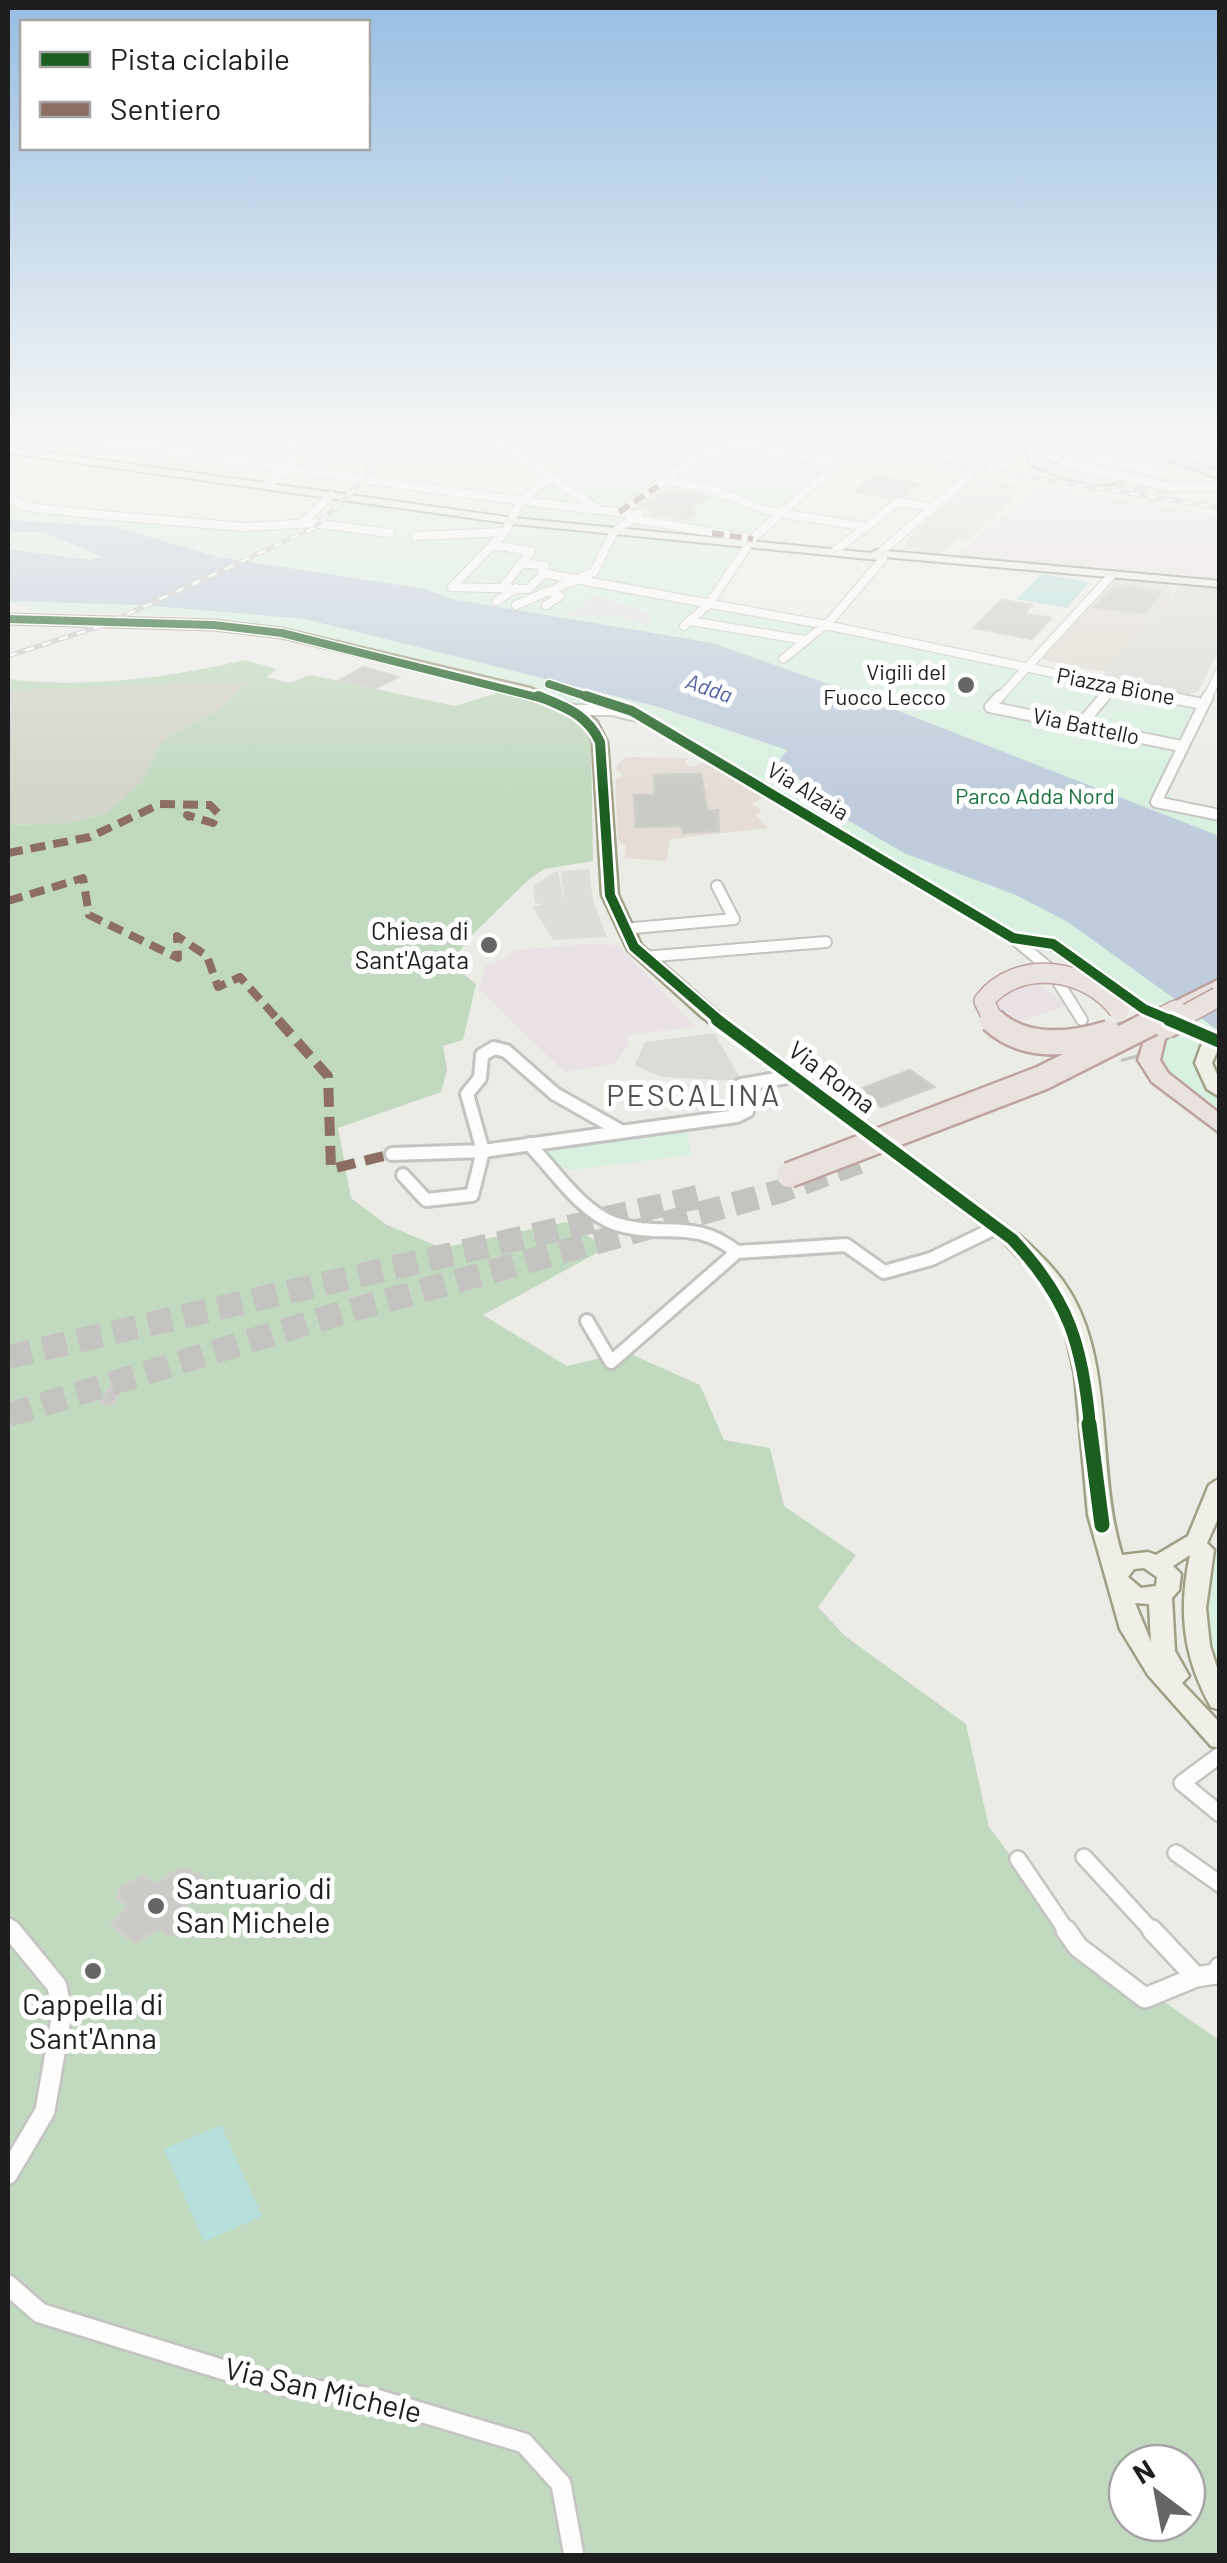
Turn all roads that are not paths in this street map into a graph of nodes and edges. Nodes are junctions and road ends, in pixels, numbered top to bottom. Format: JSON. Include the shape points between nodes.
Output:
{"nodes":[{"id":1,"x":480,"y":558,"type":"edge"},
{"id":2,"x":526,"y":558,"type":"edge"},
{"id":3,"x":603,"y":558,"type":"edge"},
{"id":4,"x":741,"y":558,"type":"edge"},
{"id":5,"x":885,"y":558,"type":"edge"},
{"id":6,"x":925,"y":558,"type":"edge"},
{"id":7,"x":522,"y":563,"type":"junction"},
{"id":8,"x":545,"y":573,"type":"junction"},
{"id":9,"x":1112,"y":575,"type":"junction"},
{"id":10,"x":583,"y":579,"type":"junction"},
{"id":11,"x":1220,"y":584,"type":"edge"},
{"id":12,"x":506,"y":591,"type":"junction"},
{"id":13,"x":549,"y":591,"type":"junction"},
{"id":14,"x":526,"y":600,"type":"junction"},
{"id":15,"x":497,"y":601,"type":"dead end"},
{"id":16,"x":709,"y":604,"type":"junction"},
{"id":17,"x":516,"y":605,"type":"dead end"},
{"id":18,"x":546,"y":605,"type":"dead end"},
{"id":19,"x":8,"y":619,"type":"edge"},
{"id":20,"x":820,"y":624,"type":"junction"},
{"id":21,"x":805,"y":640,"type":"junction"},
{"id":22,"x":784,"y":659,"type":"dead end"},
{"id":23,"x":1030,"y":669,"type":"junction"},
{"id":24,"x":1220,"y":671,"type":"edge"},
{"id":25,"x":1114,"y":686,"type":"junction"},
{"id":26,"x":1202,"y":704,"type":"junction"},
{"id":27,"x":574,"y":710,"type":"junction"},
{"id":28,"x":1080,"y":725,"type":"junction"},
{"id":29,"x":1181,"y":746,"type":"junction"},
{"id":30,"x":1220,"y":815,"type":"edge"},
{"id":31,"x":717,"y":886,"type":"dead end"},
{"id":32,"x":623,"y":929,"type":"junction"},
{"id":33,"x":826,"y":942,"type":"dead end"},
{"id":34,"x":643,"y":957,"type":"junction"},
{"id":35,"x":1219,"y":993,"type":"edge"},
{"id":36,"x":1176,"y":1010,"type":"junction"},
{"id":37,"x":1121,"y":1016,"type":"tunnel mouth"},
{"id":38,"x":1082,"y":1020,"type":"dead end"},
{"id":39,"x":1220,"y":1036,"type":"edge"},
{"id":40,"x":1132,"y":1059,"type":"tunnel mouth"},
{"id":41,"x":793,"y":1076,"type":"junction"},
{"id":42,"x":1218,"y":1091,"type":"edge"},
{"id":43,"x":1220,"y":1126,"type":"edge"},
{"id":44,"x":619,"y":1130,"type":"junction"},
{"id":45,"x":1220,"y":1142,"type":"edge"},
{"id":46,"x":530,"y":1144,"type":"junction"},
{"id":47,"x":484,"y":1150,"type":"junction"},
{"id":48,"x":392,"y":1154,"type":"dead end"},
{"id":49,"x":864,"y":1160,"type":"tunnel mouth"},
{"id":50,"x":403,"y":1174,"type":"dead end"},
{"id":51,"x":789,"y":1175,"type":"dead end"},
{"id":52,"x":997,"y":1227,"type":"junction"},
{"id":53,"x":737,"y":1252,"type":"junction"},
{"id":54,"x":587,"y":1321,"type":"dead end"},
{"id":55,"x":1220,"y":1486,"type":"edge"},
{"id":56,"x":1220,"y":1518,"type":"edge"},
{"id":57,"x":1102,"y":1525,"type":"junction"},
{"id":58,"x":1203,"y":1550,"type":"junction"},
{"id":59,"x":1150,"y":1561,"type":"junction"},
{"id":60,"x":1118,"y":1579,"type":"junction"},
{"id":61,"x":1165,"y":1591,"type":"junction"},
{"id":62,"x":1220,"y":1701,"type":"edge"},
{"id":63,"x":1220,"y":1728,"type":"edge"},
{"id":64,"x":1220,"y":1739,"type":"edge"},
{"id":65,"x":1220,"y":1755,"type":"edge"},
{"id":66,"x":1220,"y":1814,"type":"edge"},
{"id":67,"x":1176,"y":1853,"type":"dead end"},
{"id":68,"x":1084,"y":1857,"type":"dead end"},
{"id":69,"x":1018,"y":1858,"type":"dead end"},
{"id":70,"x":1220,"y":1884,"type":"edge"},
{"id":71,"x":8,"y":1926,"type":"edge"},
{"id":72,"x":1220,"y":1966,"type":"edge"},
{"id":73,"x":1196,"y":1977,"type":"junction"},
{"id":74,"x":8,"y":2174,"type":"edge"},
{"id":75,"x":8,"y":2285,"type":"edge"},
{"id":76,"x":574,"y":2556,"type":"edge"}],
"edges":[{"from":1,"to":12,"type":"street","via":[[452,587]]},
{"from":2,"to":7,"type":"street"},
{"from":3,"to":10,"type":"street"},
{"from":4,"to":16,"type":"street"},
{"from":5,"to":20,"type":"street","via":[[830,621]]},
{"from":6,"to":9,"type":"main road"},
{"from":7,"to":8,"type":"street","name":"Piazza Bione","via":[[545,566]]},
{"from":7,"to":12,"type":"street"},
{"from":8,"to":10,"type":"street","name":"Piazza Bione"},
{"from":8,"to":12,"type":"street","via":[[528,589]]},
{"from":9,"to":11,"type":"main road"},
{"from":9,"to":23,"type":"street"},
{"from":10,"to":13,"type":"street"},
{"from":10,"to":16,"type":"street","name":"Piazza Bione"},
{"from":12,"to":14,"type":"street"},
{"from":12,"to":15,"type":"street"},
{"from":13,"to":14,"type":"street"},
{"from":13,"to":18,"type":"street","via":[[560,596]]},
{"from":14,"to":17,"type":"street"},
{"from":16,"to":20,"type":"street","name":"Piazza Bione"},
{"from":16,"to":21,"type":"street","via":[[687,624]]},
{"from":19,"to":27,"type":"main road","via":[[252,629],[516,689]]},
{"from":20,"to":21,"type":"street"},
{"from":20,"to":23,"type":"street","name":"Piazza Bione"},
{"from":21,"to":22,"type":"street"},
{"from":23,"to":25,"type":"street","name":"Piazza Bione"},
{"from":23,"to":28,"type":"street","name":"Via Battello","via":[[990,707]]},
{"from":24,"to":26,"type":"street"},
{"from":25,"to":26,"type":"street","name":"Piazza Bione"},
{"from":25,"to":28,"type":"street"},
{"from":26,"to":29,"type":"street"},
{"from":27,"to":32,"type":"main road","name":"Via Roma","via":[[600,742],[608,881]]},
{"from":27,"to":38,"type":"street","name":"Via Alzaia","via":[[644,718],[1013,938],[1050,969]]},
{"from":28,"to":29,"type":"street","name":"Via Battello"},
{"from":29,"to":30,"type":"street","via":[[1156,802]]},
{"from":31,"to":32,"type":"street","via":[[734,918]]},
{"from":32,"to":34,"type":"main road","name":"Via Roma"},
{"from":33,"to":34,"type":"street"},
{"from":34,"to":41,"type":"main road","name":"Via Roma"},
{"from":35,"to":36,"type":"highway"},
{"from":35,"to":43,"type":"highway","bridge":true,"via":[[1153,1038],[1148,1057],[1164,1080]]},
{"from":35,"to":49,"type":"highway","bridge":true,"via":[[1075,1075]]},
{"from":36,"to":37,"type":"highway","bridge":true,"via":[[1087,1040],[1054,1044],[1006,1032],[989,1018],[984,1003],[1004,982],[1049,975],[1095,986]]},
{"from":36,"to":51,"type":"highway","bridge":true,"via":[[1042,1078]]},
{"from":39,"to":42,"type":"main road","via":[[1202,1061]]},
{"from":40,"to":45,"type":"highway","via":[[1143,1080]]},
{"from":41,"to":44,"type":"street","via":[[741,1085],[746,1111],[736,1116]]},
{"from":41,"to":52,"type":"main road","name":"Via Roma"},
{"from":44,"to":46,"type":"street"},
{"from":44,"to":47,"type":"street","via":[[555,1094],[494,1048],[482,1055],[480,1078],[467,1094]]},
{"from":46,"to":47,"type":"street"},
{"from":46,"to":53,"type":"street","via":[[600,1216],[616,1224],[706,1231]]},
{"from":47,"to":48,"type":"street"},
{"from":47,"to":50,"type":"street","via":[[472,1195],[426,1200]]},
{"from":52,"to":53,"type":"street","via":[[931,1259],[884,1272],[846,1245]]},
{"from":52,"to":57,"type":"main road","name":"Via Roma","via":[[1049,1276],[1071,1314]]},
{"from":53,"to":54,"type":"street","via":[[611,1362]]},
{"from":55,"to":59,"type":"main road","via":[[1197,1541]]},
{"from":56,"to":58,"type":"main road"},
{"from":57,"to":59,"type":"main road","via":[[1124,1549]]},
{"from":57,"to":60,"type":"main road","name":"Via Roma"},
{"from":58,"to":61,"type":"main road"},
{"from":58,"to":62,"type":"main road","via":[[1192,1606],[1196,1644]]},
{"from":59,"to":60,"type":"main road","via":[[1125,1562]]},
{"from":59,"to":61,"type":"main road","via":[[1169,1574]]},
{"from":60,"to":61,"type":"main road","via":[[1138,1596]]},
{"from":60,"to":64,"type":"main road","name":"Via Roma","via":[[1142,1648]]},
{"from":61,"to":63,"type":"main road","via":[[1163,1651]]},
{"from":65,"to":66,"type":"street","via":[[1182,1783]]},
{"from":67,"to":70,"type":"street"},
{"from":68,"to":73,"type":"street"},
{"from":69,"to":73,"type":"street","via":[[1078,1947],[1145,1998]]},
{"from":71,"to":74,"type":"street","via":[[57,1986],[62,2013],[46,2110]]},
{"from":72,"to":73,"type":"street","via":[[1216,1974]]},
{"from":75,"to":76,"type":"street","name":"Via San Michele","via":[[40,2313],[94,2330],[524,2443],[561,2484]]}]}
